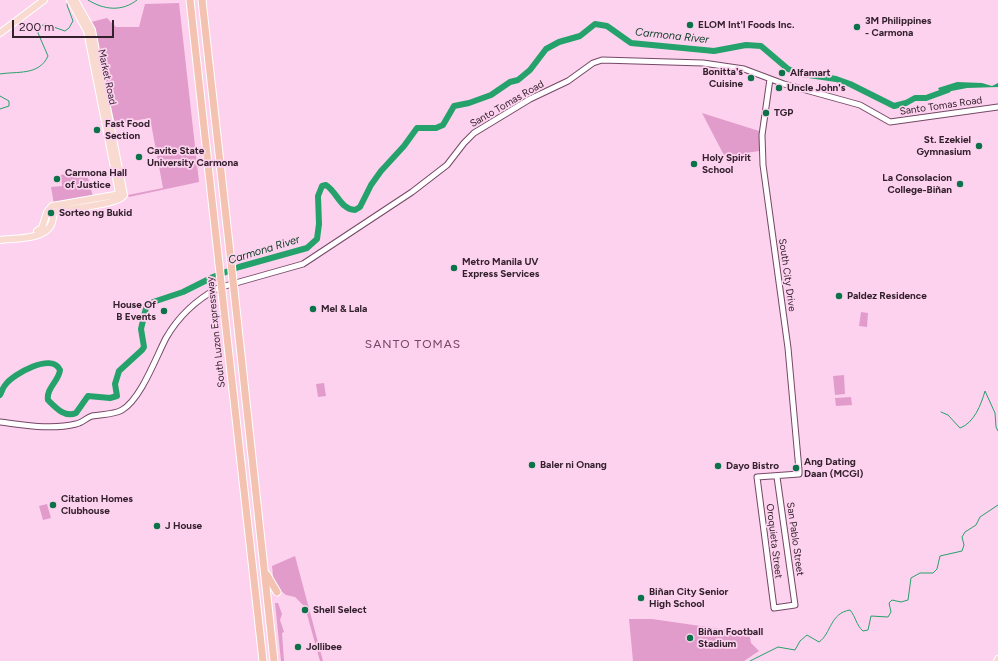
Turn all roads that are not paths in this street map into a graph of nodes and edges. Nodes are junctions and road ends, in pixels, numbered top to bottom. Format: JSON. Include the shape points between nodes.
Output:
{"nodes":[{"id":1,"x":44,"y":0,"type":"edge"},
{"id":2,"x":70,"y":0,"type":"edge"},
{"id":3,"x":75,"y":0,"type":"edge"},
{"id":4,"x":190,"y":0,"type":"edge"},
{"id":5,"x":202,"y":0,"type":"edge"},
{"id":6,"x":78,"y":8,"type":"junction"},
{"id":7,"x":0,"y":33,"type":"edge"},
{"id":8,"x":770,"y":78,"type":"junction"},
{"id":9,"x":998,"y":107,"type":"edge"},
{"id":10,"x":111,"y":138,"type":"junction"},
{"id":11,"x":0,"y":237,"type":"edge"},
{"id":12,"x":0,"y":240,"type":"edge"},
{"id":13,"x":0,"y":422,"type":"edge"},
{"id":14,"x":777,"y":477,"type":"junction"},
{"id":15,"x":264,"y":566,"type":"junction"},
{"id":16,"x":277,"y":592,"type":"dead end"},
{"id":17,"x":774,"y":608,"type":"joint"},
{"id":18,"x":262,"y":661,"type":"edge"},
{"id":19,"x":274,"y":661,"type":"edge"}],
"edges":[{"from":1,"to":7,"type":"main road"},
{"from":2,"to":6,"type":"main road","name":"Market Road"},
{"from":3,"to":6,"type":"main road","name":"Market Road"},
{"from":4,"to":18,"type":"highway","name":"South Luzon Expressway","bridge":true},
{"from":5,"to":15,"type":"highway","bridge":true},
{"from":6,"to":10,"type":"main road","name":"Market Road","via":[[92,30]]},
{"from":8,"to":9,"type":"street","name":"Santo Tomas Road","via":[[864,107],[890,122]]},
{"from":8,"to":13,"type":"street","name":"Santo Tomas Road","via":[[744,69],[703,63],[613,59],[593,63],[474,133],[447,165],[412,192],[303,264],[218,288],[207,294],[182,314],[166,339],[151,372],[128,406],[120,411],[90,417],[75,424],[50,427]]},
{"from":8,"to":14,"type":"street","name":"South City Drive","via":[[762,135],[763,166],[788,348],[798,474]]},
{"from":10,"to":11,"type":"main road","via":[[118,194],[52,206],[40,230]]},
{"from":10,"to":12,"type":"main road","via":[[124,192],[123,198],[54,212],[51,226],[43,233]]},
{"from":14,"to":17,"type":"street","name":"San Pablo Street","via":[[795,605]]},
{"from":14,"to":17,"type":"street","name":"Oroquieta Street","via":[[757,477]]},
{"from":15,"to":16,"type":"highway"},
{"from":15,"to":19,"type":"highway"}]}
